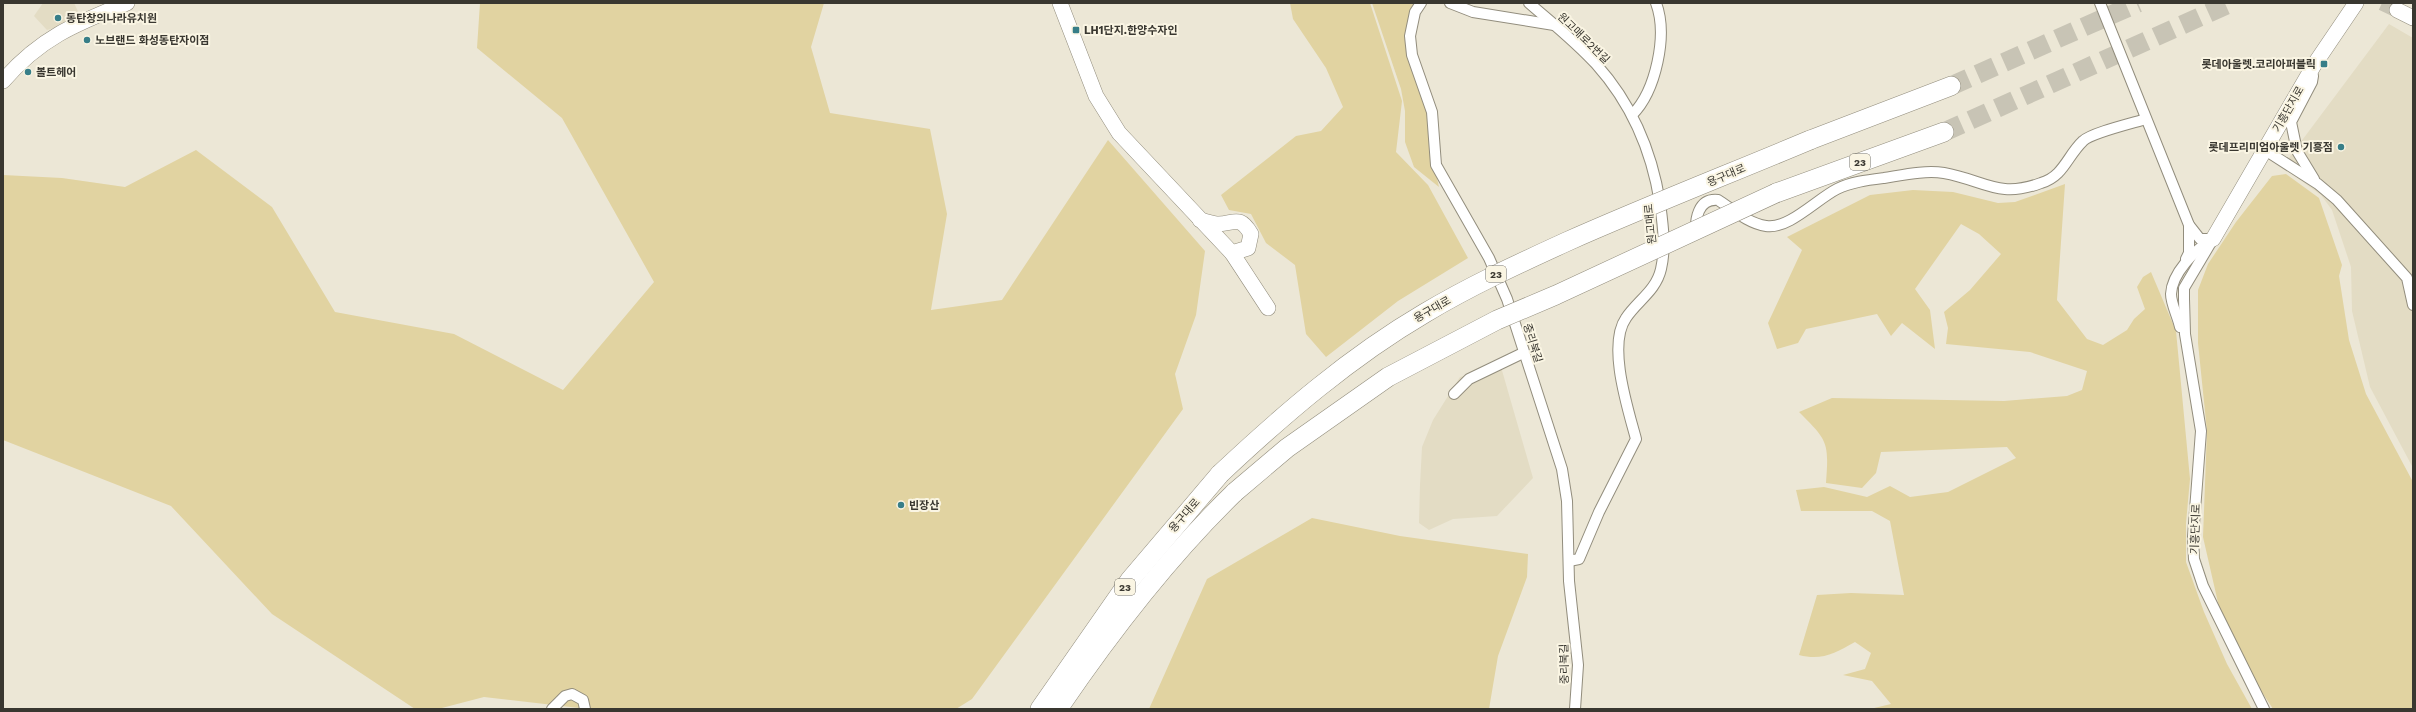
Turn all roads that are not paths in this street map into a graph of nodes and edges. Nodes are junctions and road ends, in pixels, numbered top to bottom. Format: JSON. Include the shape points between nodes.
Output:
{"nodes":[{"id":1,"x":126,"y":3,"type":"edge"},
{"id":2,"x":1060,"y":3,"type":"edge"},
{"id":3,"x":1421,"y":3,"type":"edge"},
{"id":4,"x":1450,"y":3,"type":"edge"},
{"id":5,"x":1529,"y":3,"type":"edge"},
{"id":6,"x":1656,"y":3,"type":"edge"},
{"id":7,"x":2100,"y":3,"type":"edge"},
{"id":8,"x":2356,"y":3,"type":"edge"},
{"id":9,"x":2396,"y":10,"type":"tunnel mouth"},
{"id":10,"x":2413,"y":18,"type":"edge"},
{"id":11,"x":1554,"y":25,"type":"junction"},
{"id":12,"x":2314,"y":65,"type":"junction"},
{"id":13,"x":3,"y":81,"type":"edge"},
{"id":14,"x":1951,"y":86,"type":"tunnel mouth"},
{"id":15,"x":1632,"y":115,"type":"junction"},
{"id":16,"x":2146,"y":120,"type":"junction"},
{"id":17,"x":1944,"y":132,"type":"tunnel mouth"},
{"id":18,"x":2265,"y":150,"type":"junction"},
{"id":19,"x":2318,"y":184,"type":"junction"},
{"id":20,"x":1200,"y":220,"type":"junction"},
{"id":21,"x":2189,"y":225,"type":"junction"},
{"id":22,"x":2213,"y":239,"type":"junction"},
{"id":23,"x":1665,"y":240,"type":"junction"},
{"id":24,"x":1232,"y":253,"type":"junction"},
{"id":25,"x":2185,"y":262,"type":"junction"},
{"id":26,"x":2413,"y":305,"type":"edge"},
{"id":27,"x":1268,"y":308,"type":"dead end"},
{"id":28,"x":2185,"y":334,"type":"junction"},
{"id":29,"x":1523,"y":353,"type":"junction"},
{"id":30,"x":1454,"y":394,"type":"dead end"},
{"id":31,"x":1569,"y":561,"type":"junction"},
{"id":32,"x":552,"y":709,"type":"edge"},
{"id":33,"x":585,"y":709,"type":"edge"},
{"id":34,"x":1040,"y":709,"type":"edge"},
{"id":35,"x":1058,"y":709,"type":"edge"},
{"id":36,"x":1575,"y":709,"type":"edge"},
{"id":37,"x":2264,"y":709,"type":"edge"}],
"edges":[{"from":1,"to":13,"type":"street","via":[[67,28],[49,39],[27,56]]},
{"from":2,"to":20,"type":"street","via":[[1096,96],[1119,133]]},
{"from":3,"to":29,"type":"street","name":"중리북길","via":[[1414,18],[1410,36],[1411,48],[1432,112],[1436,166],[1489,258],[1507,299]]},
{"from":4,"to":11,"type":"street","via":[[1472,12]]},
{"from":5,"to":11,"type":"street","name":"원고매로2번길"},
{"from":6,"to":15,"type":"street","via":[[1661,18],[1657,71],[1646,98]]},
{"from":7,"to":16,"type":"street"},
{"from":8,"to":12,"type":"street","name":"기흥단지로"},
{"from":9,"to":10,"type":"street"},
{"from":11,"to":15,"type":"street","name":"원고매로2번길","via":[[1596,64]]},
{"from":12,"to":18,"type":"street","name":"기흥단지로"},
{"from":12,"to":19,"type":"street","via":[[2312,82],[2291,122],[2297,151]]},
{"from":14,"to":34,"type":"highway","name":"용구대로","number":"23","bridge":true,"via":[[1810,140],[1531,258],[1424,313],[1367,350],[1277,420],[1220,474],[1130,580]]},
{"from":15,"to":23,"type":"street","name":"원고매로","via":[[1656,182]]},
{"from":16,"to":21,"type":"street"},
{"from":16,"to":23,"type":"street","via":[[2083,140],[2061,172],[2043,183],[2029,187],[1995,189],[1933,172],[1878,179],[1838,189],[1792,219],[1769,227],[1757,224],[1718,200],[1712,200],[1706,202],[1696,215],[1695,239],[1679,246]]},
{"from":17,"to":35,"type":"highway","name":"용구대로","number":"23","bridge":true,"via":[[1776,194],[1556,296],[1497,320],[1402,370],[1287,448],[1204,522],[1167,563],[1092,659]]},
{"from":18,"to":19,"type":"street"},
{"from":18,"to":22,"type":"street","name":"기흥단지로"},
{"from":19,"to":26,"type":"street","via":[[2333,196],[2398,266],[2407,278]]},
{"from":20,"to":24,"type":"street"},
{"from":20,"to":24,"type":"street","via":[[1218,224],[1233,220],[1245,225],[1251,234],[1248,248]]},
{"from":21,"to":22,"type":"street","via":[[2200,239]]},
{"from":21,"to":25,"type":"street","via":[[2189,253]]},
{"from":22,"to":25,"type":"street","via":[[2198,248]]},
{"from":22,"to":28,"type":"street","via":[[2184,288]]},
{"from":23,"to":31,"type":"street","name":"원고매로","via":[[1661,271],[1653,288],[1626,318],[1620,338],[1620,378],[1636,439],[1599,512],[1579,559]]},
{"from":24,"to":27,"type":"street"},
{"from":25,"to":28,"type":"street","via":[[2171,293],[2180,328]]},
{"from":28,"to":37,"type":"street","name":"기흥단지로","via":[[2201,431],[2193,537],[2194,559],[2203,586]]},
{"from":29,"to":30,"type":"street","via":[[1469,379]]},
{"from":29,"to":31,"type":"street","name":"중리북길","via":[[1562,469],[1567,500]]},
{"from":31,"to":36,"type":"street","name":"중리북길","via":[[1578,665]]},
{"from":32,"to":33,"type":"street","via":[[565,696],[572,694],[583,700]]}]}
